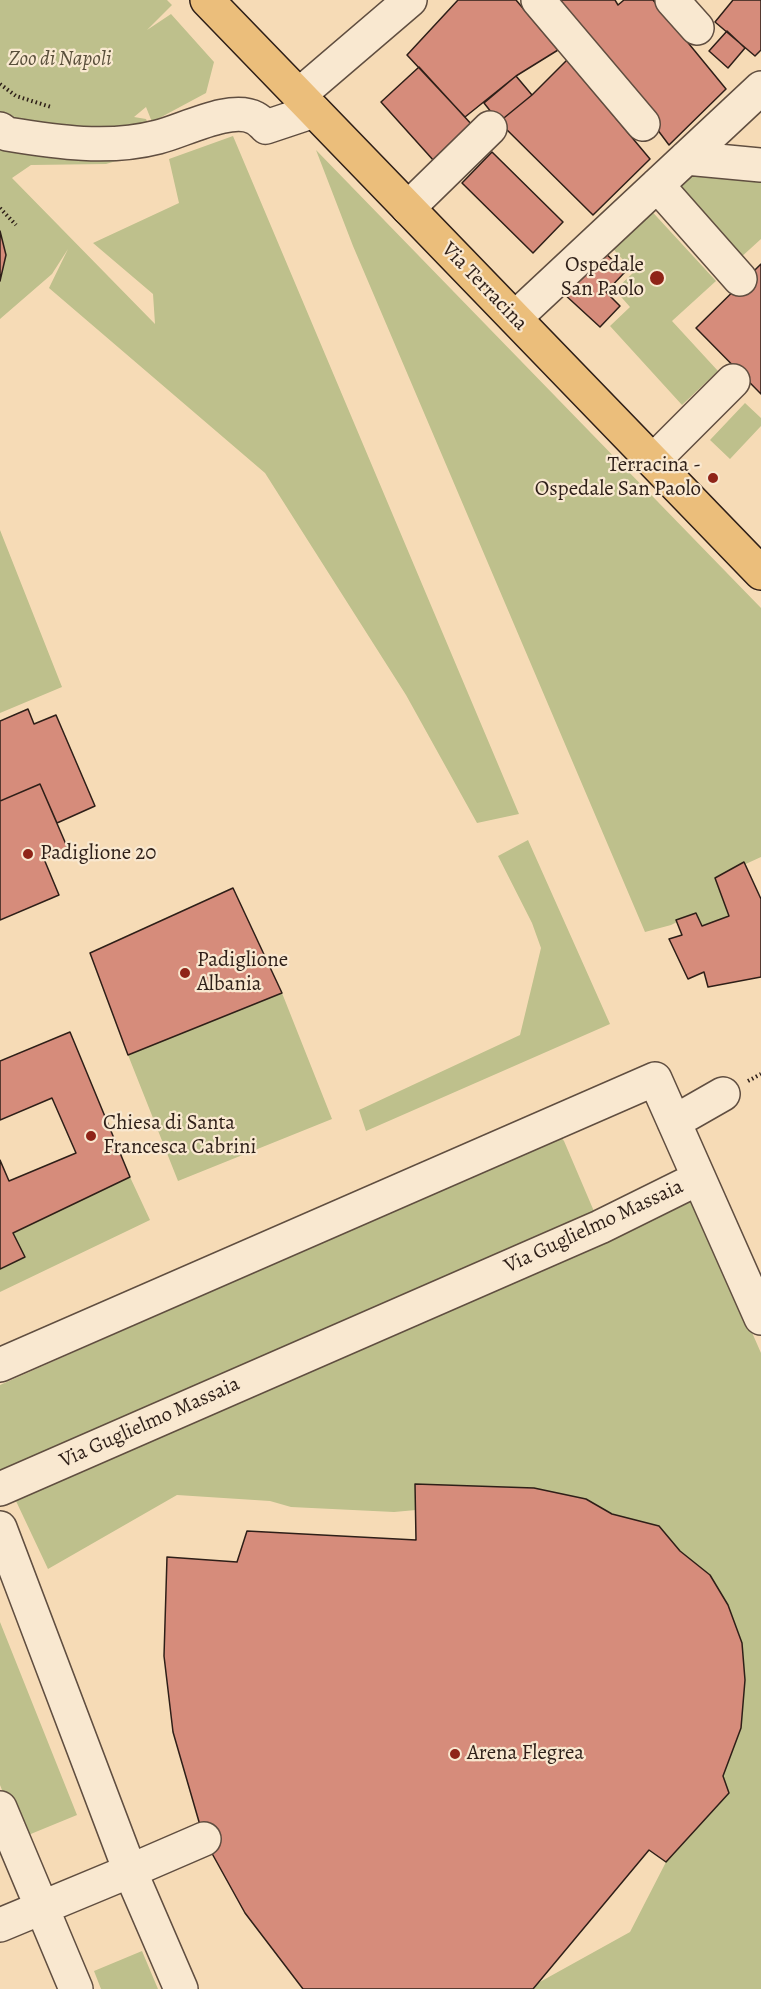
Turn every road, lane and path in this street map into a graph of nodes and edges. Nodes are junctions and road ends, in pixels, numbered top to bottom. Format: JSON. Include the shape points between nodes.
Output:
{"nodes":[{"id":1,"x":207,"y":0,"type":"edge"},
{"id":2,"x":410,"y":0,"type":"edge"},
{"id":3,"x":538,"y":0,"type":"edge"},
{"id":4,"x":672,"y":0,"type":"edge"},
{"id":5,"x":697,"y":28,"type":"dead end"},
{"id":6,"x":761,"y":88,"type":"edge"},
{"id":7,"x":306,"y":103,"type":"junction"},
{"id":8,"x":643,"y":124,"type":"dead end"},
{"id":9,"x":490,"y":128,"type":"dead end"},
{"id":10,"x":0,"y":129,"type":"edge"},
{"id":11,"x":686,"y":158,"type":"junction"},
{"id":12,"x":761,"y":165,"type":"edge"},
{"id":13,"x":657,"y":185,"type":"junction"},
{"id":14,"x":0,"y":208,"type":"edge"},
{"id":15,"x":408,"y":208,"type":"junction"},
{"id":16,"x":16,"y":225,"type":"dead end"},
{"id":17,"x":740,"y":279,"type":"dead end"},
{"id":18,"x":515,"y":318,"type":"junction"},
{"id":19,"x":733,"y":381,"type":"dead end"},
{"id":20,"x":653,"y":461,"type":"junction"},
{"id":21,"x":761,"y":573,"type":"edge"},
{"id":22,"x":723,"y":1094,"type":"dead end"},
{"id":23,"x":674,"y":1122,"type":"junction"},
{"id":24,"x":699,"y":1178,"type":"junction"},
{"id":25,"x":761,"y":1318,"type":"edge"},
{"id":26,"x":0,"y":1365,"type":"edge"},
{"id":27,"x":0,"y":1489,"type":"edge"},
{"id":28,"x":0,"y":1528,"type":"edge"},
{"id":29,"x":0,"y":1808,"type":"edge"},
{"id":30,"x":204,"y":1839,"type":"dead end"},
{"id":31,"x":130,"y":1871,"type":"junction"},
{"id":32,"x":42,"y":1906,"type":"junction"},
{"id":33,"x":0,"y":1925,"type":"edge"},
{"id":34,"x":76,"y":1989,"type":"edge"},
{"id":35,"x":181,"y":1989,"type":"edge"}],
"edges":[{"from":1,"to":7,"type":"main road","name":"Via Terracina"},
{"from":2,"to":7,"type":"street"},
{"from":3,"to":8,"type":"street"},
{"from":4,"to":5,"type":"street"},
{"from":6,"to":11,"type":"street"},
{"from":7,"to":10,"type":"street","via":[[266,127],[255,117],[233,113],[157,138],[111,144],[62,143],[7,134]]},
{"from":7,"to":15,"type":"main road","name":"Via Terracina"},
{"from":9,"to":15,"type":"street"},
{"from":11,"to":12,"type":"street"},
{"from":11,"to":13,"type":"street"},
{"from":13,"to":17,"type":"street"},
{"from":13,"to":18,"type":"street"},
{"from":14,"to":16,"type":"path"},
{"from":15,"to":18,"type":"main road","name":"Via Terracina"},
{"from":18,"to":20,"type":"main road","name":"Via Terracina"},
{"from":19,"to":20,"type":"street"},
{"from":20,"to":21,"type":"main road","name":"Via Terracina"},
{"from":22,"to":23,"type":"street"},
{"from":23,"to":24,"type":"street","name":"Via Guglielmo Massaia"},
{"from":23,"to":26,"type":"street","name":"Via Guglielmo Massaia","via":[[655,1080]]},
{"from":24,"to":25,"type":"street"},
{"from":24,"to":27,"type":"street","name":"Via Guglielmo Massaia","via":[[600,1227]]},
{"from":28,"to":31,"type":"street"},
{"from":29,"to":32,"type":"street"},
{"from":30,"to":31,"type":"street"},
{"from":31,"to":32,"type":"street"},
{"from":31,"to":35,"type":"street"},
{"from":32,"to":33,"type":"street"},
{"from":32,"to":34,"type":"street"}]}
